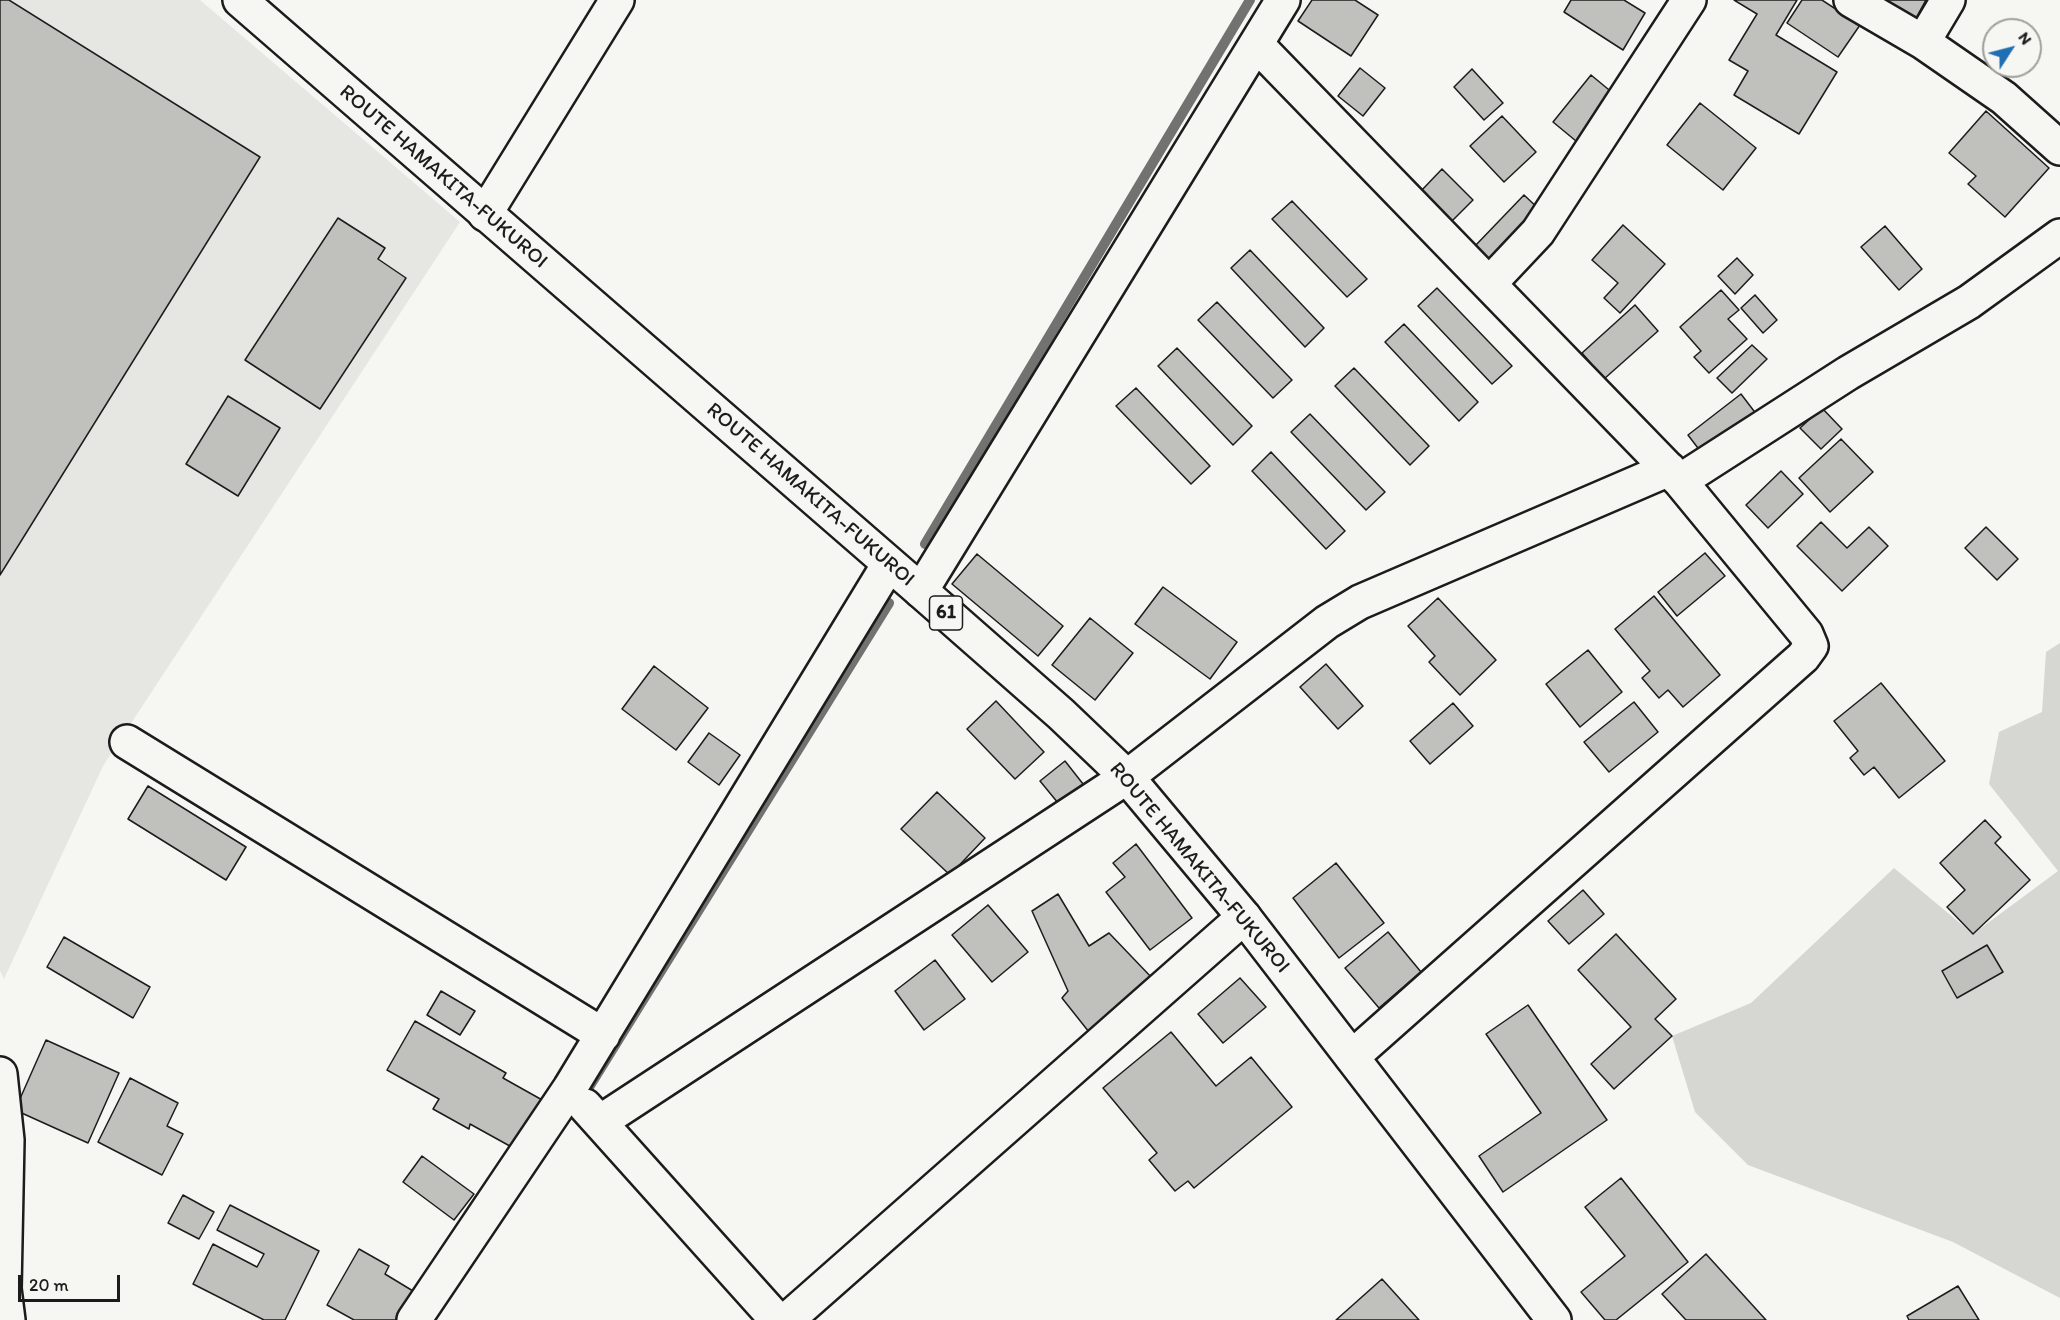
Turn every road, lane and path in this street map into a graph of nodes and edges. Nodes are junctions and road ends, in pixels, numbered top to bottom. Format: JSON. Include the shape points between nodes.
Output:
{"nodes":[{"id":1,"x":240,"y":0,"type":"edge"},
{"id":2,"x":617,"y":0,"type":"edge"},
{"id":3,"x":1283,"y":0,"type":"edge"},
{"id":4,"x":1689,"y":0,"type":"edge"},
{"id":5,"x":1851,"y":0,"type":"edge"},
{"id":6,"x":1948,"y":0,"type":"edge"},
{"id":7,"x":1923,"y":42,"type":"junction"},
{"id":8,"x":1256,"y":44,"type":"junction"},
{"id":9,"x":2060,"y":148,"type":"edge"},
{"id":10,"x":485,"y":214,"type":"junction"},
{"id":11,"x":2060,"y":236,"type":"edge"},
{"id":12,"x":1489,"y":284,"type":"junction"},
{"id":13,"x":1675,"y":475,"type":"junction"},
{"id":14,"x":889,"y":564,"type":"junction"},
{"id":15,"x":921,"y":591,"type":"junction"},
{"id":16,"x":126,"y":742,"type":"dead end"},
{"id":17,"x":1127,"y":777,"type":"junction"},
{"id":18,"x":1244,"y":916,"type":"junction"},
{"id":19,"x":603,"y":1035,"type":"junction"},
{"id":20,"x":1352,"y":1057,"type":"junction"},
{"id":21,"x":0,"y":1074,"type":"edge"},
{"id":22,"x":570,"y":1089,"type":"junction"},
{"id":23,"x":600,"y":1122,"type":"junction"},
{"id":24,"x":8,"y":1320,"type":"edge"},
{"id":25,"x":414,"y":1320,"type":"edge"},
{"id":26,"x":777,"y":1320,"type":"edge"},
{"id":27,"x":787,"y":1320,"type":"edge"},
{"id":28,"x":1554,"y":1320,"type":"edge"}],
"edges":[{"from":1,"to":10,"type":"street","name":"ROUTE HAMAKITA-FUKUROI","number":"61"},
{"from":2,"to":10,"type":"street"},
{"from":3,"to":8,"type":"street"},
{"from":4,"to":12,"type":"street","via":[[1538,232]]},
{"from":5,"to":7,"type":"street"},
{"from":6,"to":7,"type":"street"},
{"from":7,"to":9,"type":"street","via":[[2004,98]]},
{"from":8,"to":12,"type":"street"},
{"from":8,"to":15,"type":"street"},
{"from":10,"to":14,"type":"street","name":"ROUTE HAMAKITA-FUKUROI","number":"61"},
{"from":11,"to":13,"type":"street","via":[[1969,302]]},
{"from":12,"to":13,"type":"street"},
{"from":13,"to":17,"type":"street","via":[[1360,602],[1327,622]]},
{"from":13,"to":20,"type":"street","via":[[1806,634],[1811,646]]},
{"from":14,"to":15,"type":"street","name":"ROUTE HAMAKITA-FUKUROI","number":"61"},
{"from":14,"to":19,"type":"street"},
{"from":15,"to":17,"type":"street","name":"ROUTE HAMAKITA-FUKUROI","number":"61"},
{"from":16,"to":19,"type":"street"},
{"from":17,"to":18,"type":"street","name":"ROUTE HAMAKITA-FUKUROI","number":"61"},
{"from":17,"to":23,"type":"street"},
{"from":18,"to":20,"type":"street","name":"ROUTE HAMAKITA-FUKUROI","number":"61"},
{"from":18,"to":27,"type":"street"},
{"from":19,"to":22,"type":"street"},
{"from":20,"to":28,"type":"street","name":"ROUTE HAMAKITA-FUKUROI","number":"61"},
{"from":21,"to":24,"type":"street","via":[[7,1140],[4,1289]]},
{"from":22,"to":23,"type":"street"},
{"from":22,"to":25,"type":"street"},
{"from":23,"to":26,"type":"street"}]}
